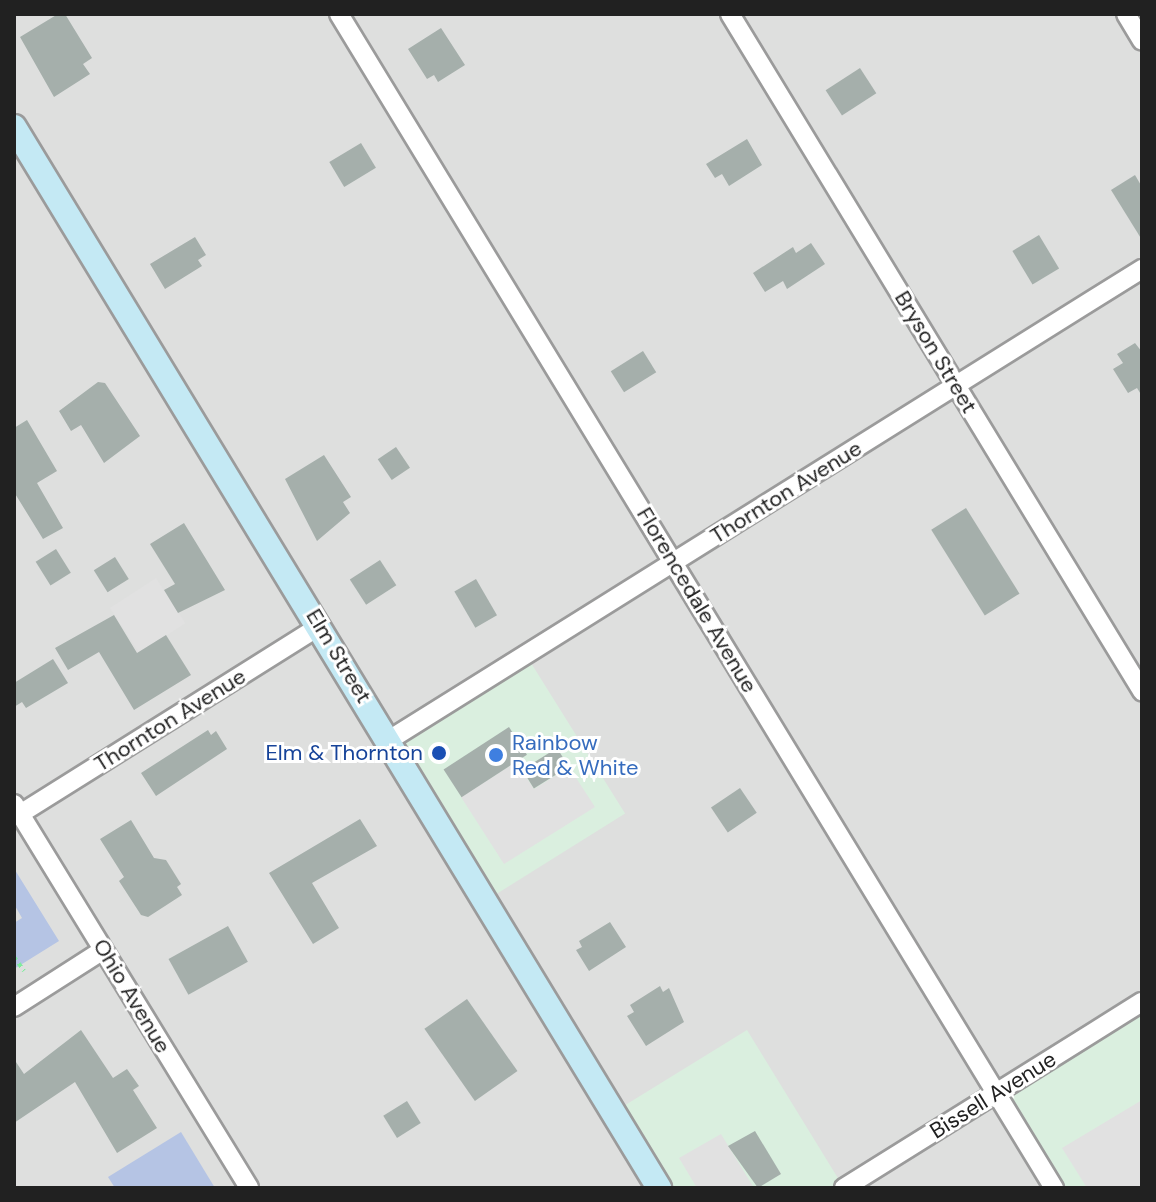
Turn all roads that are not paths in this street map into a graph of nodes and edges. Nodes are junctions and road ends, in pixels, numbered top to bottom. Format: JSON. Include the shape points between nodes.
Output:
{"nodes":[{"id":1,"x":339,"y":14,"type":"edge"},
{"id":2,"x":730,"y":14,"type":"edge"},
{"id":3,"x":1126,"y":14,"type":"edge"},
{"id":4,"x":1142,"y":41,"type":"edge"},
{"id":5,"x":14,"y":127,"type":"edge"},
{"id":6,"x":1142,"y":269,"type":"edge"},
{"id":7,"x":957,"y":385,"type":"junction"},
{"id":8,"x":674,"y":562,"type":"junction"},
{"id":9,"x":320,"y":626,"type":"junction"},
{"id":10,"x":1142,"y":691,"type":"edge"},
{"id":11,"x":389,"y":740,"type":"junction"},
{"id":12,"x":17,"y":809,"type":"edge"},
{"id":13,"x":103,"y":950,"type":"junction"},
{"id":14,"x":1142,"y":1002,"type":"edge"},
{"id":15,"x":14,"y":1007,"type":"edge"},
{"id":16,"x":996,"y":1093,"type":"junction"},
{"id":17,"x":249,"y":1188,"type":"edge"},
{"id":18,"x":659,"y":1188,"type":"edge"},
{"id":19,"x":844,"y":1188,"type":"edge"},
{"id":20,"x":1054,"y":1188,"type":"edge"}],
"edges":[{"from":1,"to":8,"type":"street","name":"Florencedale Avenue"},
{"from":2,"to":7,"type":"street","name":"Bryson Street"},
{"from":3,"to":4,"type":"street"},
{"from":5,"to":9,"type":"street","name":"Elm Street"},
{"from":6,"to":7,"type":"street","name":"Thornton Avenue"},
{"from":7,"to":8,"type":"street","name":"Thornton Avenue"},
{"from":7,"to":10,"type":"street","name":"Bryson Street"},
{"from":8,"to":11,"type":"street","name":"Thornton Avenue"},
{"from":8,"to":16,"type":"street","name":"Florencedale Avenue"},
{"from":9,"to":11,"type":"street","name":"Elm Street"},
{"from":9,"to":12,"type":"street","name":"Thornton Avenue"},
{"from":11,"to":18,"type":"street","name":"Elm Street"},
{"from":12,"to":13,"type":"street","name":"Ohio Avenue"},
{"from":13,"to":15,"type":"street"},
{"from":13,"to":17,"type":"street","name":"Ohio Avenue"},
{"from":14,"to":16,"type":"street","name":"Bissell Avenue"},
{"from":16,"to":19,"type":"street","name":"Bissell Avenue"},
{"from":16,"to":20,"type":"street","name":"Florencedale Avenue"}]}
